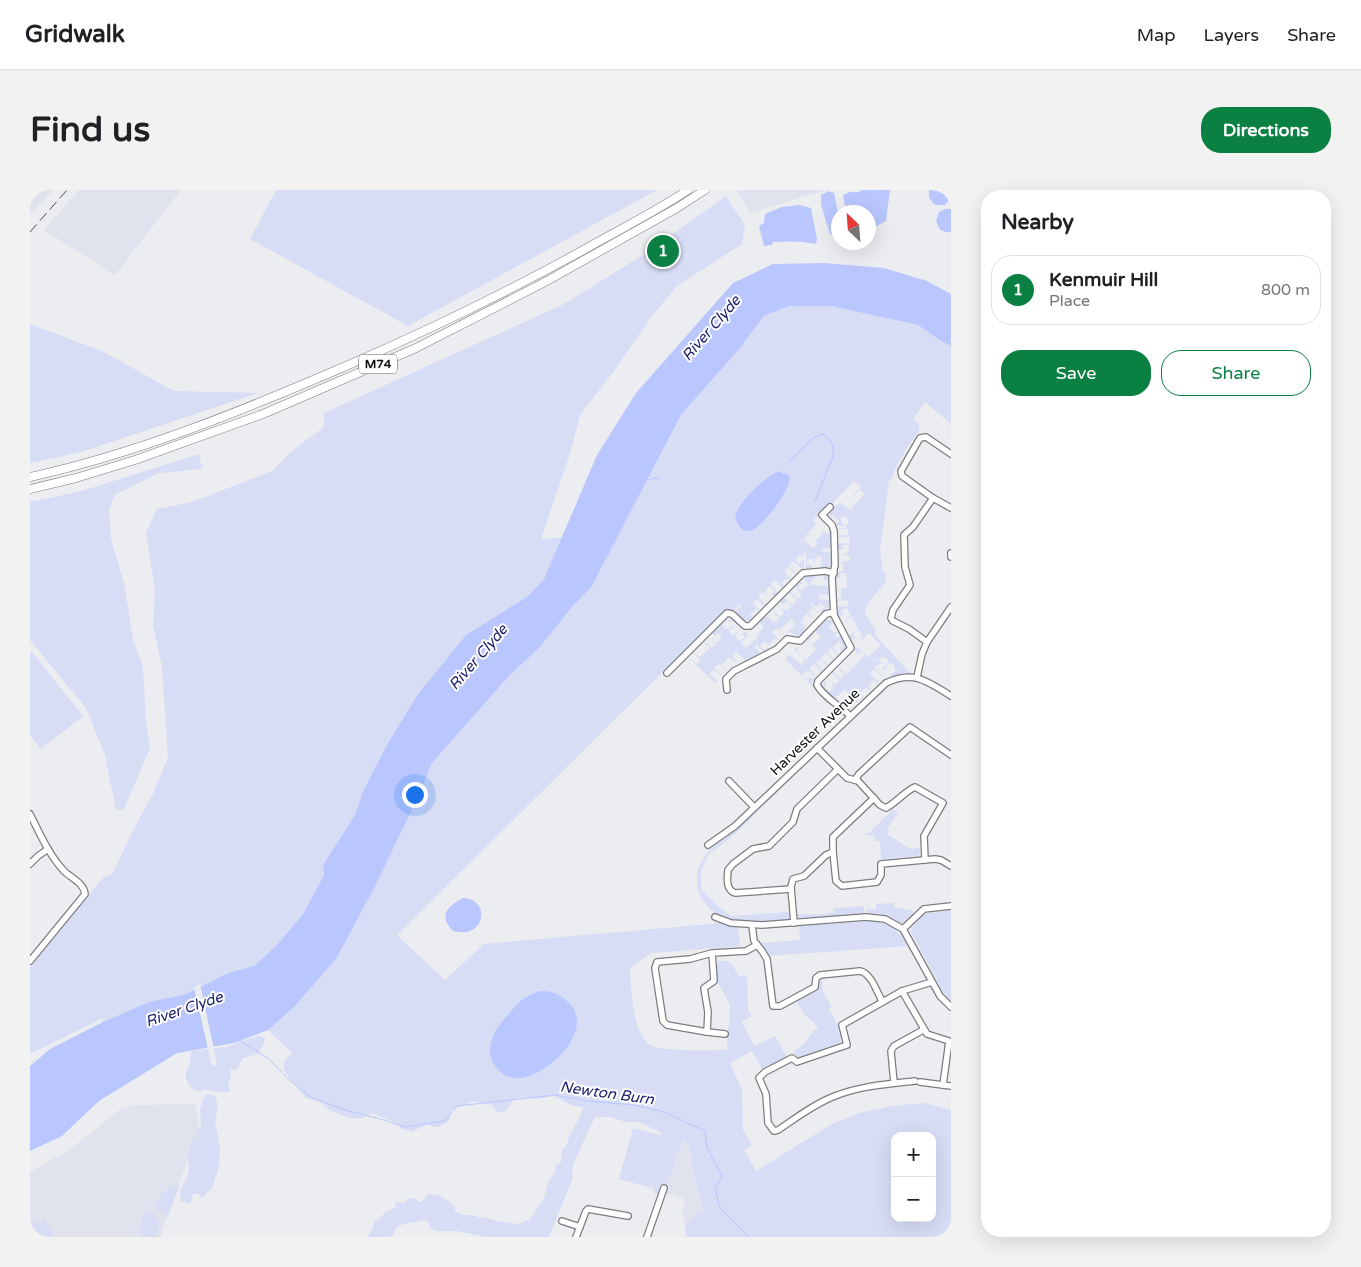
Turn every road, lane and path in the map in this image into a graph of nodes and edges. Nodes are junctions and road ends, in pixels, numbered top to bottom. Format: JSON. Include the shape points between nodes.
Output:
{"nodes":[{"id":1,"x":688,"y":190,"type":"edge"},
{"id":2,"x":705,"y":190,"type":"edge"},
{"id":3,"x":951,"y":454,"type":"edge"},
{"id":4,"x":30,"y":476,"type":"edge"},
{"id":5,"x":30,"y":489,"type":"edge"},
{"id":6,"x":933,"y":498,"type":"junction"},
{"id":7,"x":830,"y":507,"type":"dead end"},
{"id":8,"x":951,"y":508,"type":"edge"},
{"id":9,"x":822,"y":515,"type":"junction"},
{"id":10,"x":816,"y":521,"type":"dead end"},
{"id":11,"x":951,"y":553,"type":"edge"},
{"id":12,"x":951,"y":557,"type":"edge"},
{"id":13,"x":834,"y":573,"type":"junction"},
{"id":14,"x":951,"y":607,"type":"edge"},
{"id":15,"x":834,"y":612,"type":"junction"},
{"id":16,"x":927,"y":642,"type":"junction"},
{"id":17,"x":667,"y":673,"type":"dead end"},
{"id":18,"x":917,"y":677,"type":"junction"},
{"id":19,"x":727,"y":690,"type":"dead end"},
{"id":20,"x":951,"y":696,"type":"edge"},
{"id":21,"x":850,"y":716,"type":"junction"},
{"id":22,"x":817,"y":748,"type":"junction"},
{"id":23,"x":951,"y":755,"type":"edge"},
{"id":24,"x":838,"y":769,"type":"junction"},
{"id":25,"x":855,"y":780,"type":"junction"},
{"id":26,"x":729,"y":781,"type":"dead end"},
{"id":27,"x":874,"y":798,"type":"junction"},
{"id":28,"x":754,"y":807,"type":"junction"},
{"id":29,"x":30,"y":814,"type":"edge"},
{"id":30,"x":708,"y":845,"type":"dead end"},
{"id":31,"x":48,"y":849,"type":"junction"},
{"id":32,"x":832,"y":852,"type":"junction"},
{"id":33,"x":925,"y":860,"type":"junction"},
{"id":34,"x":30,"y":864,"type":"edge"},
{"id":35,"x":951,"y":866,"type":"edge"},
{"id":36,"x":791,"y":889,"type":"junction"},
{"id":37,"x":951,"y":906,"type":"edge"},
{"id":38,"x":715,"y":917,"type":"dead end"},
{"id":39,"x":794,"y":923,"type":"junction"},
{"id":40,"x":752,"y":925,"type":"junction"},
{"id":41,"x":903,"y":929,"type":"junction"},
{"id":42,"x":757,"y":945,"type":"junction"},
{"id":43,"x":712,"y":953,"type":"junction"},
{"id":44,"x":30,"y":960,"type":"edge"},
{"id":45,"x":932,"y":982,"type":"junction"},
{"id":46,"x":902,"y":991,"type":"junction"},
{"id":47,"x":882,"y":1001,"type":"junction"},
{"id":48,"x":951,"y":1007,"type":"edge"},
{"id":49,"x":923,"y":1030,"type":"junction"},
{"id":50,"x":707,"y":1032,"type":"junction"},
{"id":51,"x":725,"y":1034,"type":"dead end"},
{"id":52,"x":950,"y":1041,"type":"edge"},
{"id":53,"x":894,"y":1083,"type":"junction"},
{"id":54,"x":943,"y":1085,"type":"junction"},
{"id":55,"x":951,"y":1086,"type":"edge"},
{"id":56,"x":664,"y":1188,"type":"dead end"},
{"id":57,"x":628,"y":1216,"type":"dead end"},
{"id":58,"x":562,"y":1221,"type":"dead end"},
{"id":59,"x":580,"y":1227,"type":"junction"},
{"id":60,"x":576,"y":1237,"type":"edge"},
{"id":61,"x":647,"y":1237,"type":"edge"}],
"edges":[{"from":1,"to":4,"type":"highway","number":"M74","via":[[540,275],[411,337],[258,404],[131,450]]},
{"from":2,"to":5,"type":"highway","number":"M74","via":[[545,282],[416,348],[263,414],[135,460]]},
{"from":3,"to":6,"type":"street","via":[[926,437],[920,438],[900,471],[902,476]]},
{"from":6,"to":8,"type":"street"},
{"from":6,"to":16,"type":"street","via":[[904,534],[905,566],[910,585],[891,618]]},
{"from":7,"to":9,"type":"street"},
{"from":9,"to":10,"type":"street"},
{"from":9,"to":13,"type":"street","via":[[834,529]]},
{"from":11,"to":12,"type":"street"},
{"from":13,"to":15,"type":"street"},
{"from":13,"to":17,"type":"street","via":[[803,573],[750,626],[744,626],[732,614],[726,613]]},
{"from":14,"to":16,"type":"street"},
{"from":15,"to":19,"type":"street","via":[[826,614],[800,641],[787,639],[777,649],[732,673],[726,680]]},
{"from":15,"to":21,"type":"street","via":[[851,648],[818,680],[817,686]]},
{"from":16,"to":18,"type":"street"},
{"from":18,"to":20,"type":"street"},
{"from":18,"to":21,"type":"street","name":"Harvester Avenue","via":[[892,680]]},
{"from":21,"to":22,"type":"street","name":"Harvester Avenue"},
{"from":22,"to":24,"type":"street"},
{"from":22,"to":28,"type":"street","name":"Harvester Avenue"},
{"from":23,"to":25,"type":"street","via":[[910,727]]},
{"from":24,"to":25,"type":"street","via":[[847,778]]},
{"from":24,"to":36,"type":"street","via":[[797,808],[793,822],[769,846],[753,849],[728,870],[728,888],[735,893]]},
{"from":25,"to":27,"type":"street"},
{"from":26,"to":28,"type":"street"},
{"from":27,"to":32,"type":"street","via":[[833,837]]},
{"from":27,"to":33,"type":"street","via":[[886,808],[915,787],[943,803],[924,836]]},
{"from":28,"to":30,"type":"street","name":"Harvester Avenue","via":[[736,826]]},
{"from":29,"to":31,"type":"street"},
{"from":31,"to":34,"type":"street"},
{"from":31,"to":44,"type":"street","via":[[54,861],[85,890],[85,894]]},
{"from":32,"to":33,"type":"street","via":[[836,881],[842,886],[877,882],[882,874],[881,864]]},
{"from":32,"to":36,"type":"street","via":[[804,876],[794,878]]},
{"from":33,"to":35,"type":"street","via":[[942,860]]},
{"from":36,"to":39,"type":"street"},
{"from":37,"to":41,"type":"street","via":[[924,909]]},
{"from":38,"to":40,"type":"street"},
{"from":39,"to":40,"type":"street"},
{"from":39,"to":41,"type":"street","via":[[873,917],[885,919]]},
{"from":40,"to":42,"type":"street"},
{"from":41,"to":45,"type":"street"},
{"from":42,"to":43,"type":"street","via":[[746,951]]},
{"from":42,"to":47,"type":"street","via":[[767,959],[772,1006],[780,1006],[815,987],[816,978],[820,975],[860,972],[865,972]]},
{"from":43,"to":50,"type":"street","via":[[714,981],[704,988]]},
{"from":43,"to":50,"type":"street","via":[[690,959],[660,961],[656,968],[663,1021],[667,1026]]},
{"from":45,"to":46,"type":"street"},
{"from":45,"to":48,"type":"street"},
{"from":46,"to":47,"type":"street"},
{"from":46,"to":49,"type":"street"},
{"from":47,"to":53,"type":"street","via":[[842,1024],[847,1045],[797,1062],[792,1058],[759,1078],[766,1094],[768,1123],[774,1131],[836,1096]]},
{"from":49,"to":52,"type":"street","via":[[931,1037]]},
{"from":49,"to":53,"type":"street","via":[[894,1046],[891,1051]]},
{"from":50,"to":51,"type":"street"},
{"from":52,"to":54,"type":"street"},
{"from":53,"to":54,"type":"street"},
{"from":54,"to":55,"type":"street"},
{"from":56,"to":61,"type":"street"},
{"from":57,"to":59,"type":"street","via":[[588,1209]]},
{"from":58,"to":59,"type":"street"},
{"from":59,"to":60,"type":"street"}]}
